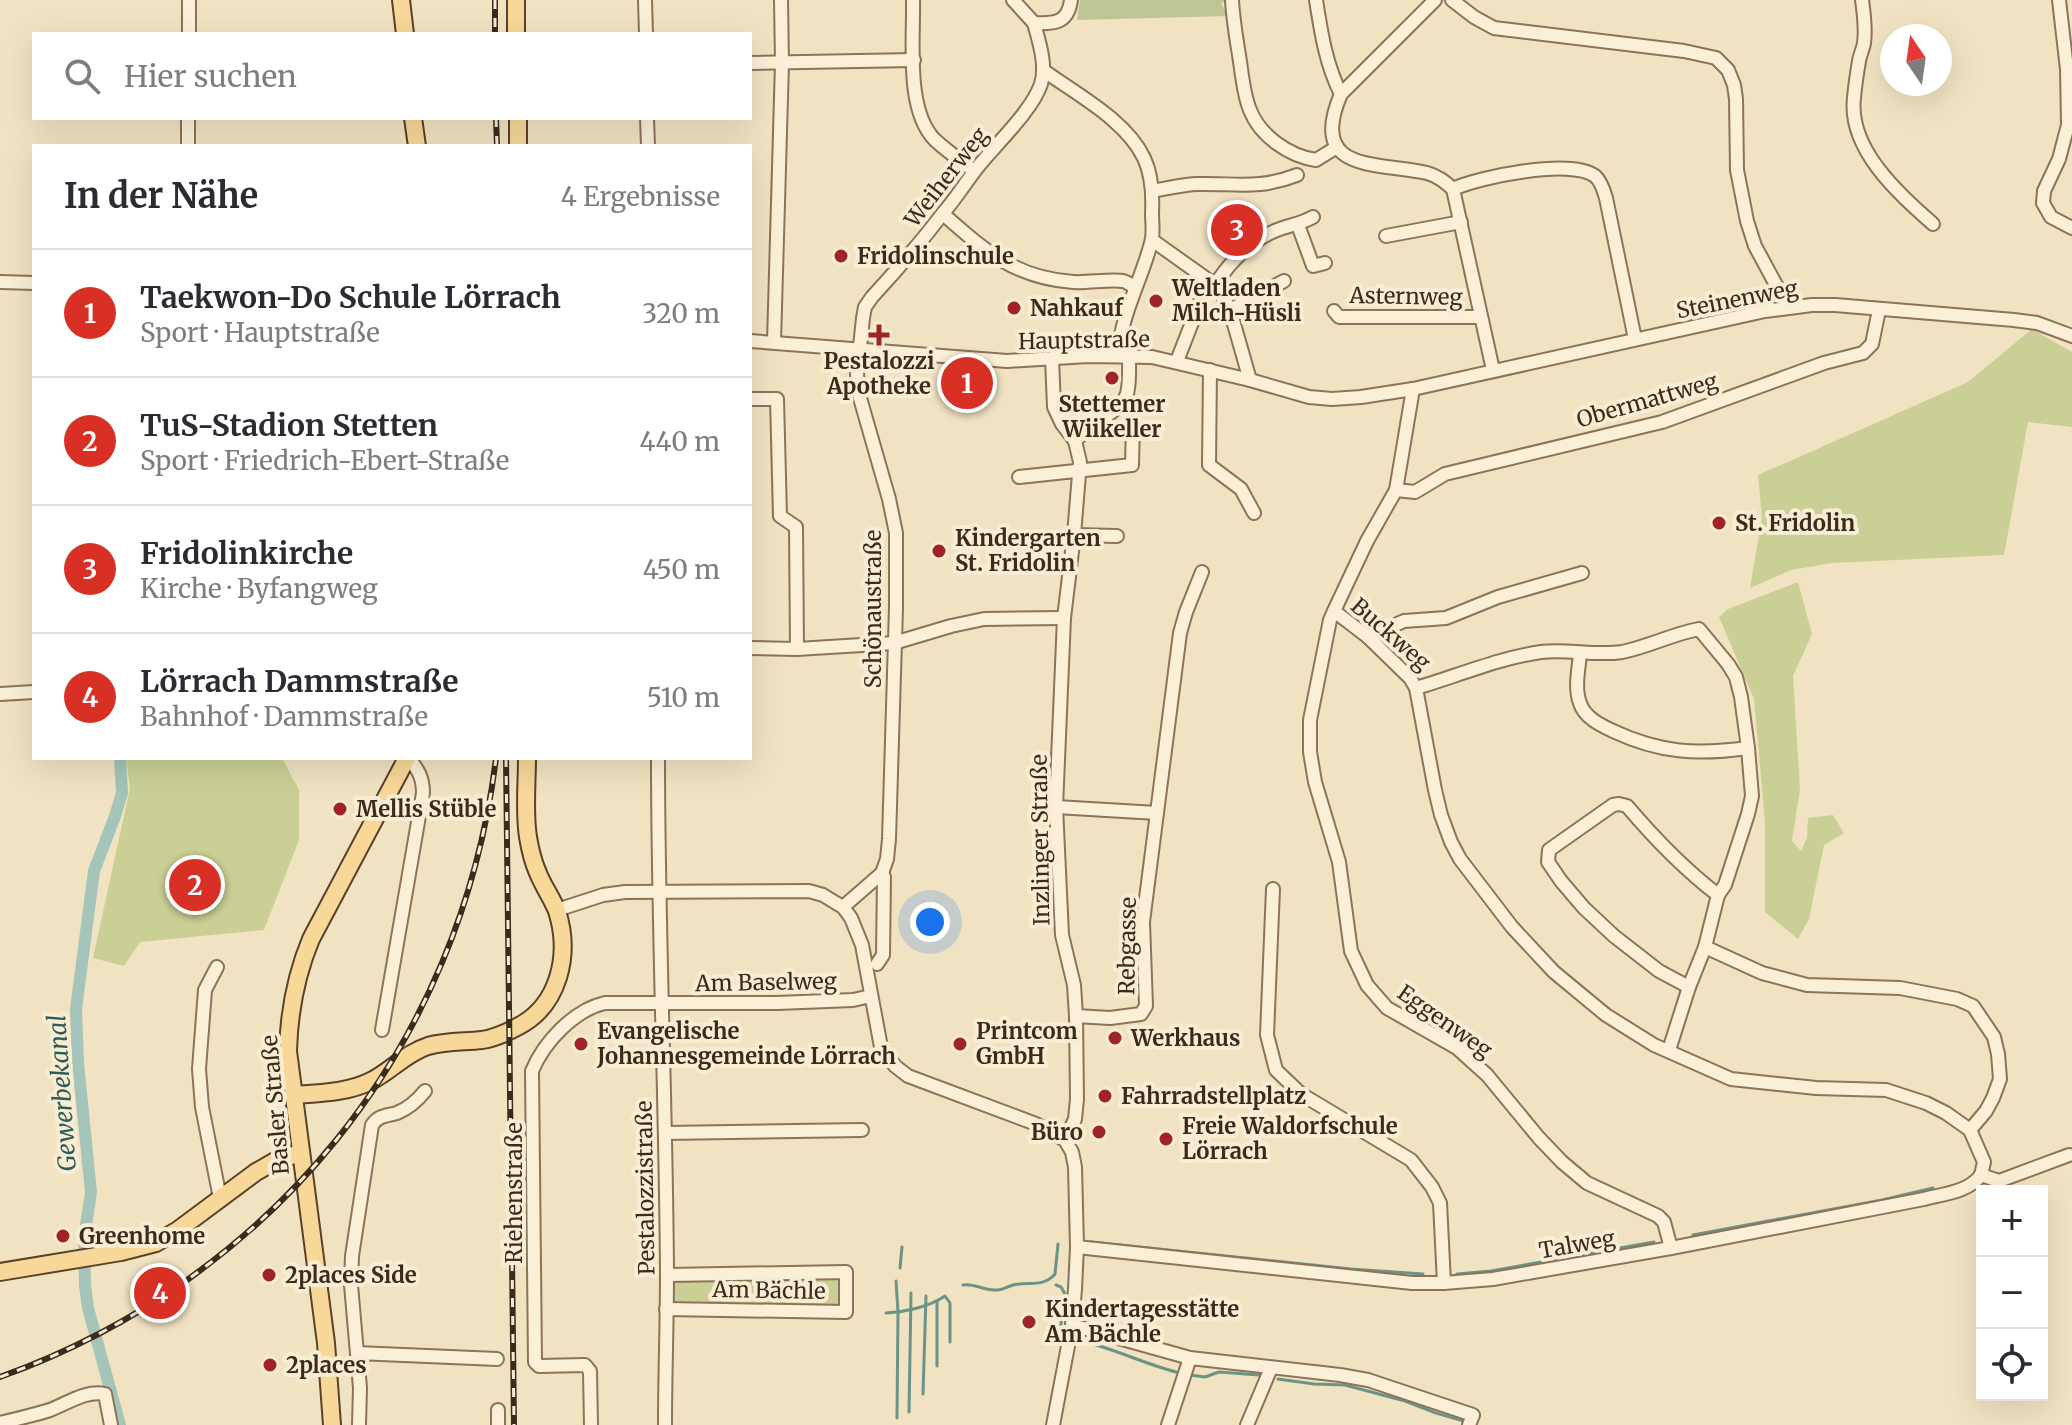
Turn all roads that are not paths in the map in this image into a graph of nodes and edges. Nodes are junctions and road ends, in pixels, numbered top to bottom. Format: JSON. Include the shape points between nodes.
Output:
{"nodes":[{"id":1,"x":189,"y":0,"type":"edge"},
{"id":2,"x":401,"y":0,"type":"edge"},
{"id":3,"x":516,"y":0,"type":"edge"},
{"id":4,"x":645,"y":0,"type":"edge"},
{"id":5,"x":781,"y":0,"type":"edge"},
{"id":6,"x":913,"y":0,"type":"edge"},
{"id":7,"x":1013,"y":0,"type":"edge"},
{"id":8,"x":1071,"y":0,"type":"edge"},
{"id":9,"x":1232,"y":0,"type":"edge"},
{"id":10,"x":1316,"y":0,"type":"edge"},
{"id":11,"x":1435,"y":0,"type":"edge"},
{"id":12,"x":1452,"y":0,"type":"edge"},
{"id":13,"x":1862,"y":0,"type":"edge"},
{"id":14,"x":2059,"y":0,"type":"edge"},
{"id":15,"x":1041,"y":24,"type":"junction"},
{"id":16,"x":189,"y":32,"type":"edge"},
{"id":17,"x":405,"y":32,"type":"edge"},
{"id":18,"x":516,"y":32,"type":"edge"},
{"id":19,"x":646,"y":32,"type":"edge"},
{"id":20,"x":914,"y":60,"type":"junction"},
{"id":21,"x":752,"y":63,"type":"edge"},
{"id":22,"x":782,"y":63,"type":"junction"},
{"id":23,"x":1043,"y":70,"type":"junction"},
{"id":24,"x":1341,"y":94,"type":"junction"},
{"id":25,"x":188,"y":120,"type":"edge"},
{"id":26,"x":413,"y":120,"type":"edge"},
{"id":27,"x":518,"y":120,"type":"edge"},
{"id":28,"x":647,"y":120,"type":"edge"},
{"id":29,"x":188,"y":144,"type":"edge"},
{"id":30,"x":417,"y":144,"type":"edge"},
{"id":31,"x":518,"y":144,"type":"edge"},
{"id":32,"x":648,"y":144,"type":"edge"},
{"id":33,"x":1337,"y":147,"type":"junction"},
{"id":34,"x":974,"y":171,"type":"junction"},
{"id":35,"x":1297,"y":175,"type":"dead end"},
{"id":36,"x":1453,"y":189,"type":"junction"},
{"id":37,"x":1152,"y":191,"type":"junction"},
{"id":38,"x":943,"y":214,"type":"junction"},
{"id":39,"x":1313,"y":217,"type":"dead end"},
{"id":40,"x":1461,"y":222,"type":"junction"},
{"id":41,"x":1933,"y":224,"type":"dead end"},
{"id":42,"x":1298,"y":225,"type":"junction"},
{"id":43,"x":2072,"y":228,"type":"edge"},
{"id":44,"x":1386,"y":236,"type":"dead end"},
{"id":45,"x":1152,"y":240,"type":"junction"},
{"id":46,"x":1325,"y":263,"type":"dead end"},
{"id":47,"x":1284,"y":281,"type":"dead end"},
{"id":48,"x":0,"y":282,"type":"edge"},
{"id":49,"x":32,"y":283,"type":"edge"},
{"id":50,"x":1213,"y":283,"type":"junction"},
{"id":51,"x":1135,"y":287,"type":"junction"},
{"id":52,"x":1788,"y":307,"type":"junction"},
{"id":53,"x":1230,"y":310,"type":"junction"},
{"id":54,"x":1879,"y":310,"type":"junction"},
{"id":55,"x":1334,"y":311,"type":"dead end"},
{"id":56,"x":1480,"y":317,"type":"junction"},
{"id":57,"x":2072,"y":336,"type":"edge"},
{"id":58,"x":1635,"y":339,"type":"junction"},
{"id":59,"x":752,"y":341,"type":"edge"},
{"id":60,"x":774,"y":342,"type":"junction"},
{"id":61,"x":859,"y":349,"type":"junction"},
{"id":62,"x":1124,"y":356,"type":"junction"},
{"id":63,"x":1052,"y":358,"type":"junction"},
{"id":64,"x":1177,"y":361,"type":"junction"},
{"id":65,"x":1210,"y":370,"type":"junction"},
{"id":66,"x":1493,"y":370,"type":"junction"},
{"id":67,"x":1250,"y":380,"type":"junction"},
{"id":68,"x":1413,"y":389,"type":"junction"},
{"id":69,"x":1126,"y":397,"type":"junction"},
{"id":70,"x":752,"y":399,"type":"edge"},
{"id":71,"x":1075,"y":441,"type":"junction"},
{"id":72,"x":1079,"y":471,"type":"junction"},
{"id":73,"x":1019,"y":477,"type":"dead end"},
{"id":74,"x":1396,"y":490,"type":"junction"},
{"id":75,"x":1254,"y":513,"type":"dead end"},
{"id":76,"x":1074,"y":535,"type":"junction"},
{"id":77,"x":1117,"y":536,"type":"dead end"},
{"id":78,"x":1202,"y":572,"type":"dead end"},
{"id":79,"x":1582,"y":573,"type":"dead end"},
{"id":80,"x":1334,"y":611,"type":"junction"},
{"id":81,"x":1064,"y":618,"type":"junction"},
{"id":82,"x":1368,"y":637,"type":"junction"},
{"id":83,"x":894,"y":643,"type":"junction"},
{"id":84,"x":752,"y":648,"type":"edge"},
{"id":85,"x":797,"y":649,"type":"junction"},
{"id":86,"x":1580,"y":653,"type":"junction"},
{"id":87,"x":1416,"y":688,"type":"junction"},
{"id":88,"x":32,"y":692,"type":"edge"},
{"id":89,"x":0,"y":694,"type":"edge"},
{"id":90,"x":1748,"y":748,"type":"junction"},
{"id":91,"x":407,"y":760,"type":"edge"},
{"id":92,"x":410,"y":760,"type":"edge"},
{"id":93,"x":527,"y":760,"type":"edge"},
{"id":94,"x":658,"y":760,"type":"edge"},
{"id":95,"x":1056,"y":807,"type":"junction"},
{"id":96,"x":1157,"y":813,"type":"junction"},
{"id":97,"x":882,"y":873,"type":"junction"},
{"id":98,"x":1273,"y":889,"type":"dead end"},
{"id":99,"x":658,"y":891,"type":"junction"},
{"id":100,"x":1718,"y":895,"type":"junction"},
{"id":101,"x":843,"y":907,"type":"junction"},
{"id":102,"x":557,"y":910,"type":"junction"},
{"id":103,"x":1705,"y":947,"type":"junction"},
{"id":104,"x":877,"y":964,"type":"dead end"},
{"id":105,"x":217,"y":967,"type":"dead end"},
{"id":106,"x":1689,"y":987,"type":"junction"},
{"id":107,"x":871,"y":996,"type":"junction"},
{"id":108,"x":662,"y":1003,"type":"junction"},
{"id":109,"x":1076,"y":1016,"type":"junction"},
{"id":110,"x":382,"y":1030,"type":"dead end"},
{"id":111,"x":1669,"y":1050,"type":"junction"},
{"id":112,"x":425,"y":1091,"type":"dead end"},
{"id":113,"x":293,"y":1095,"type":"junction"},
{"id":114,"x":862,"y":1130,"type":"dead end"},
{"id":115,"x":1970,"y":1130,"type":"junction"},
{"id":116,"x":665,"y":1133,"type":"junction"},
{"id":117,"x":1065,"y":1140,"type":"junction"},
{"id":118,"x":301,"y":1153,"type":"junction"},
{"id":119,"x":2069,"y":1155,"type":"dead end"},
{"id":120,"x":1981,"y":1175,"type":"junction"},
{"id":121,"x":220,"y":1198,"type":"junction"},
{"id":122,"x":1077,"y":1247,"type":"junction"},
{"id":123,"x":1671,"y":1248,"type":"junction"},
{"id":124,"x":0,"y":1272,"type":"edge"},
{"id":125,"x":667,"y":1275,"type":"junction"},
{"id":126,"x":1444,"y":1283,"type":"junction"},
{"id":127,"x":666,"y":1309,"type":"junction"},
{"id":128,"x":1072,"y":1325,"type":"junction"},
{"id":129,"x":357,"y":1353,"type":"junction"},
{"id":130,"x":1190,"y":1358,"type":"junction"},
{"id":131,"x":497,"y":1359,"type":"dead end"},
{"id":132,"x":1271,"y":1368,"type":"junction"},
{"id":133,"x":498,"y":1410,"type":"dead end"},
{"id":134,"x":1471,"y":1420,"type":"edge"},
{"id":135,"x":0,"y":1423,"type":"edge"},
{"id":136,"x":111,"y":1425,"type":"edge"},
{"id":137,"x":332,"y":1425,"type":"edge"},
{"id":138,"x":359,"y":1425,"type":"edge"},
{"id":139,"x":498,"y":1425,"type":"edge"},
{"id":140,"x":591,"y":1425,"type":"edge"},
{"id":141,"x":665,"y":1425,"type":"edge"},
{"id":142,"x":1053,"y":1425,"type":"edge"},
{"id":143,"x":1168,"y":1425,"type":"edge"},
{"id":144,"x":1247,"y":1425,"type":"edge"}],
"edges":[{"from":1,"to":16,"type":"street"},
{"from":2,"to":17,"type":"main road"},
{"from":3,"to":18,"type":"main road"},
{"from":4,"to":19,"type":"street"},
{"from":5,"to":22,"type":"street"},
{"from":6,"to":20,"type":"street"},
{"from":7,"to":15,"type":"street"},
{"from":8,"to":15,"type":"street","via":[[1069,13],[1059,21]]},
{"from":9,"to":33,"type":"street","via":[[1245,95],[1259,126],[1303,158],[1316,160]]},
{"from":10,"to":24,"type":"street","via":[[1331,75]]},
{"from":11,"to":24,"type":"street"},
{"from":12,"to":52,"type":"street","via":[[1494,28],[1716,58],[1734,85],[1737,170],[1747,221]]},
{"from":13,"to":41,"type":"street","via":[[1864,42],[1853,102],[1856,124],[1884,176]]},
{"from":14,"to":43,"type":"street","via":[[2068,125],[2043,203],[2051,217]]},
{"from":15,"to":23,"type":"street"},
{"from":20,"to":22,"type":"street"},
{"from":20,"to":34,"type":"street","via":[[916,102],[924,124],[934,139]]},
{"from":21,"to":22,"type":"street"},
{"from":22,"to":60,"type":"street"},
{"from":23,"to":34,"type":"street","name":"Weiherweg","via":[[1032,100]]},
{"from":23,"to":37,"type":"street","via":[[1130,137],[1144,157]]},
{"from":24,"to":33,"type":"street","via":[[1333,113]]},
{"from":25,"to":29,"type":"street"},
{"from":26,"to":30,"type":"main road"},
{"from":27,"to":31,"type":"main road"},
{"from":28,"to":32,"type":"street"},
{"from":33,"to":36,"type":"street","via":[[1354,161],[1429,173]]},
{"from":34,"to":38,"type":"street","name":"Weiherweg"},
{"from":35,"to":37,"type":"street","via":[[1261,185],[1193,184]]},
{"from":36,"to":40,"type":"street"},
{"from":36,"to":58,"type":"street","via":[[1499,175],[1553,169],[1594,176],[1606,198]]},
{"from":37,"to":45,"type":"street"},
{"from":38,"to":51,"type":"street","via":[[1005,263],[1029,274],[1077,282],[1123,281]]},
{"from":38,"to":61,"type":"street","name":"Weiherweg","via":[[865,307]]},
{"from":39,"to":42,"type":"street"},
{"from":40,"to":44,"type":"street"},
{"from":40,"to":56,"type":"street"},
{"from":42,"to":46,"type":"street","via":[[1313,266]]},
{"from":42,"to":50,"type":"street","via":[[1260,239]]},
{"from":45,"to":50,"type":"street"},
{"from":45,"to":51,"type":"street"},
{"from":47,"to":53,"type":"street"},
{"from":48,"to":49,"type":"street"},
{"from":50,"to":53,"type":"street"},
{"from":50,"to":64,"type":"street"},
{"from":51,"to":62,"type":"street","via":[[1122,331]]},
{"from":52,"to":54,"type":"street","name":"Steinenweg"},
{"from":52,"to":58,"type":"street","name":"Steinenweg"},
{"from":53,"to":67,"type":"street"},
{"from":54,"to":57,"type":"street","name":"Steinenweg","via":[[2026,322]]},
{"from":54,"to":74,"type":"street","name":"Obermattweg","via":[[1872,344],[1863,353],[1662,422],[1445,474],[1415,492]]},
{"from":55,"to":56,"type":"street","name":"Asternweg","via":[[1339,317]]},
{"from":56,"to":66,"type":"street"},
{"from":58,"to":66,"type":"street","name":"Steinenweg"},
{"from":59,"to":60,"type":"street","name":"Hauptstraße"},
{"from":60,"to":61,"type":"street","name":"Hauptstraße"},
{"from":61,"to":63,"type":"street","name":"Hauptstraße","via":[[1007,361]]},
{"from":61,"to":83,"type":"street","name":"Schönaustraße","via":[[860,398],[896,533]]},
{"from":62,"to":63,"type":"street","name":"Hauptstraße"},
{"from":62,"to":64,"type":"street","name":"Hauptstraße"},
{"from":62,"to":69,"type":"street"},
{"from":63,"to":71,"type":"street","name":"Inzlinger Straße","via":[[1054,407]]},
{"from":64,"to":65,"type":"street","name":"Hauptstraße"},
{"from":65,"to":67,"type":"street","name":"Hauptstraße"},
{"from":65,"to":75,"type":"street","via":[[1209,465],[1241,489]]},
{"from":66,"to":68,"type":"street","name":"Steinenweg"},
{"from":67,"to":68,"type":"street","name":"Hauptstraße","via":[[1332,399]]},
{"from":68,"to":74,"type":"street","name":"Buckweg"},
{"from":69,"to":71,"type":"street"},
{"from":69,"to":72,"type":"street","via":[[1133,423],[1132,465]]},
{"from":70,"to":85,"type":"street","via":[[777,399],[780,516],[796,527]]},
{"from":71,"to":72,"type":"street","name":"Inzlinger Straße"},
{"from":72,"to":73,"type":"street"},
{"from":72,"to":76,"type":"street","name":"Inzlinger Straße"},
{"from":74,"to":80,"type":"street","name":"Buckweg"},
{"from":76,"to":77,"type":"street"},
{"from":76,"to":81,"type":"street","name":"Inzlinger Straße"},
{"from":78,"to":96,"type":"street","name":"Rebgasse","via":[[1180,633]]},
{"from":79,"to":82,"type":"street","via":[[1446,618],[1404,621]]},
{"from":80,"to":82,"type":"street","name":"Buckweg"},
{"from":80,"to":123,"type":"street","name":"Eggenweg","via":[[1310,720],[1310,752],[1339,862],[1351,951],[1367,985],[1387,1008],[1457,1048],[1487,1075],[1539,1138],[1587,1183],[1658,1216]]},
{"from":81,"to":83,"type":"street","via":[[984,619]]},
{"from":81,"to":95,"type":"street","name":"Inzlinger Straße"},
{"from":82,"to":87,"type":"street","name":"Buckweg"},
{"from":83,"to":85,"type":"street"},
{"from":83,"to":97,"type":"street","name":"Schönaustraße","via":[[889,839]]},
{"from":84,"to":85,"type":"street"},
{"from":86,"to":87,"type":"street","name":"Buckweg","via":[[1524,655]]},
{"from":86,"to":90,"type":"street","via":[[1579,700],[1596,722],[1665,750],[1707,753]]},
{"from":86,"to":90,"type":"street","name":"Buckweg","via":[[1622,652],[1699,629],[1736,677]]},
{"from":87,"to":111,"type":"street","via":[[1441,815],[1460,859],[1554,972],[1606,1015]]},
{"from":88,"to":89,"type":"street"},
{"from":90,"to":100,"type":"street","via":[[1752,796]]},
{"from":91,"to":113,"type":"main road","name":"Basler Straße","via":[[303,958],[289,1031]]},
{"from":92,"to":110,"type":"street","via":[[421,774],[423,793]]},
{"from":93,"to":102,"type":"main road","via":[[528,836],[537,870]]},
{"from":94,"to":99,"type":"street","name":"Pestalozzistraße"},
{"from":95,"to":96,"type":"street"},
{"from":95,"to":109,"type":"street","name":"Inzlinger Straße","via":[[1062,935]]},
{"from":96,"to":109,"type":"street","name":"Rebgasse","via":[[1143,922],[1146,1006],[1141,1014]]},
{"from":97,"to":101,"type":"street"},
{"from":97,"to":104,"type":"street","name":"Schönaustraße","via":[[883,955]]},
{"from":98,"to":126,"type":"street","via":[[1267,1035],[1276,1070],[1301,1094],[1411,1160],[1440,1203]]},
{"from":99,"to":101,"type":"street","via":[[809,891]]},
{"from":99,"to":102,"type":"street","via":[[603,895]]},
{"from":99,"to":108,"type":"street","name":"Pestalozzistraße"},
{"from":100,"to":103,"type":"street"},
{"from":100,"to":106,"type":"street","via":[[1667,852],[1627,806],[1613,805],[1549,850],[1548,862],[1584,908],[1659,971]]},
{"from":101,"to":107,"type":"street","via":[[862,945]]},
{"from":102,"to":113,"type":"main road","via":[[562,953],[557,985],[543,1009],[520,1026],[485,1039],[420,1049],[360,1086]]},
{"from":103,"to":106,"type":"street"},
{"from":103,"to":115,"type":"street","via":[[1807,985],[1900,988],[1973,1006],[1994,1037],[2000,1079],[1986,1111]]},
{"from":105,"to":121,"type":"street","via":[[205,990],[198,1066]]},
{"from":106,"to":111,"type":"street"},
{"from":107,"to":108,"type":"street","name":"Am Baselweg"},
{"from":107,"to":117,"type":"street","via":[[881,1047],[908,1076]]},
{"from":108,"to":116,"type":"street","name":"Pestalozzistraße"},
{"from":108,"to":140,"type":"street","name":"Riehenstraße","via":[[605,1003],[585,1010],[552,1038],[532,1071],[535,1362],[588,1367]]},
{"from":109,"to":117,"type":"street","name":"Inzlinger Straße","via":[[1077,1099]]},
{"from":111,"to":115,"type":"street","via":[[1731,1079],[1886,1090],[1926,1103]]},
{"from":112,"to":129,"type":"street","via":[[414,1104],[377,1118],[372,1125],[352,1256]]},
{"from":113,"to":118,"type":"main road","name":"Basler Straße"},
{"from":114,"to":116,"type":"street"},
{"from":115,"to":120,"type":"street","via":[[1984,1162]]},
{"from":116,"to":125,"type":"street","name":"Pestalozzistraße"},
{"from":117,"to":122,"type":"street","via":[[1075,1167]]},
{"from":118,"to":121,"type":"main road","via":[[277,1160]]},
{"from":118,"to":137,"type":"main road","name":"Basler Straße"},
{"from":119,"to":120,"type":"street","name":"Talweg","via":[[1999,1181]]},
{"from":120,"to":123,"type":"street","name":"Talweg","via":[[1964,1188],[1924,1199]]},
{"from":121,"to":124,"type":"main road","via":[[156,1243]]},
{"from":122,"to":126,"type":"street","name":"Talweg"},
{"from":122,"to":128,"type":"street"},
{"from":123,"to":126,"type":"street","name":"Talweg"},
{"from":125,"to":127,"type":"street","name":"Pestalozzistraße"},
{"from":125,"to":127,"type":"street","name":"Am Bächle","via":[[846,1272],[846,1312]]},
{"from":127,"to":141,"type":"street","name":"Pestalozzistraße"},
{"from":128,"to":130,"type":"street"},
{"from":128,"to":142,"type":"street"},
{"from":129,"to":131,"type":"street"},
{"from":129,"to":138,"type":"street"},
{"from":130,"to":132,"type":"street"},
{"from":130,"to":143,"type":"street"},
{"from":132,"to":134,"type":"street","via":[[1368,1380]]},
{"from":132,"to":144,"type":"street"},
{"from":133,"to":139,"type":"street"},
{"from":135,"to":136,"type":"street","via":[[97,1393],[105,1394]]}]}
